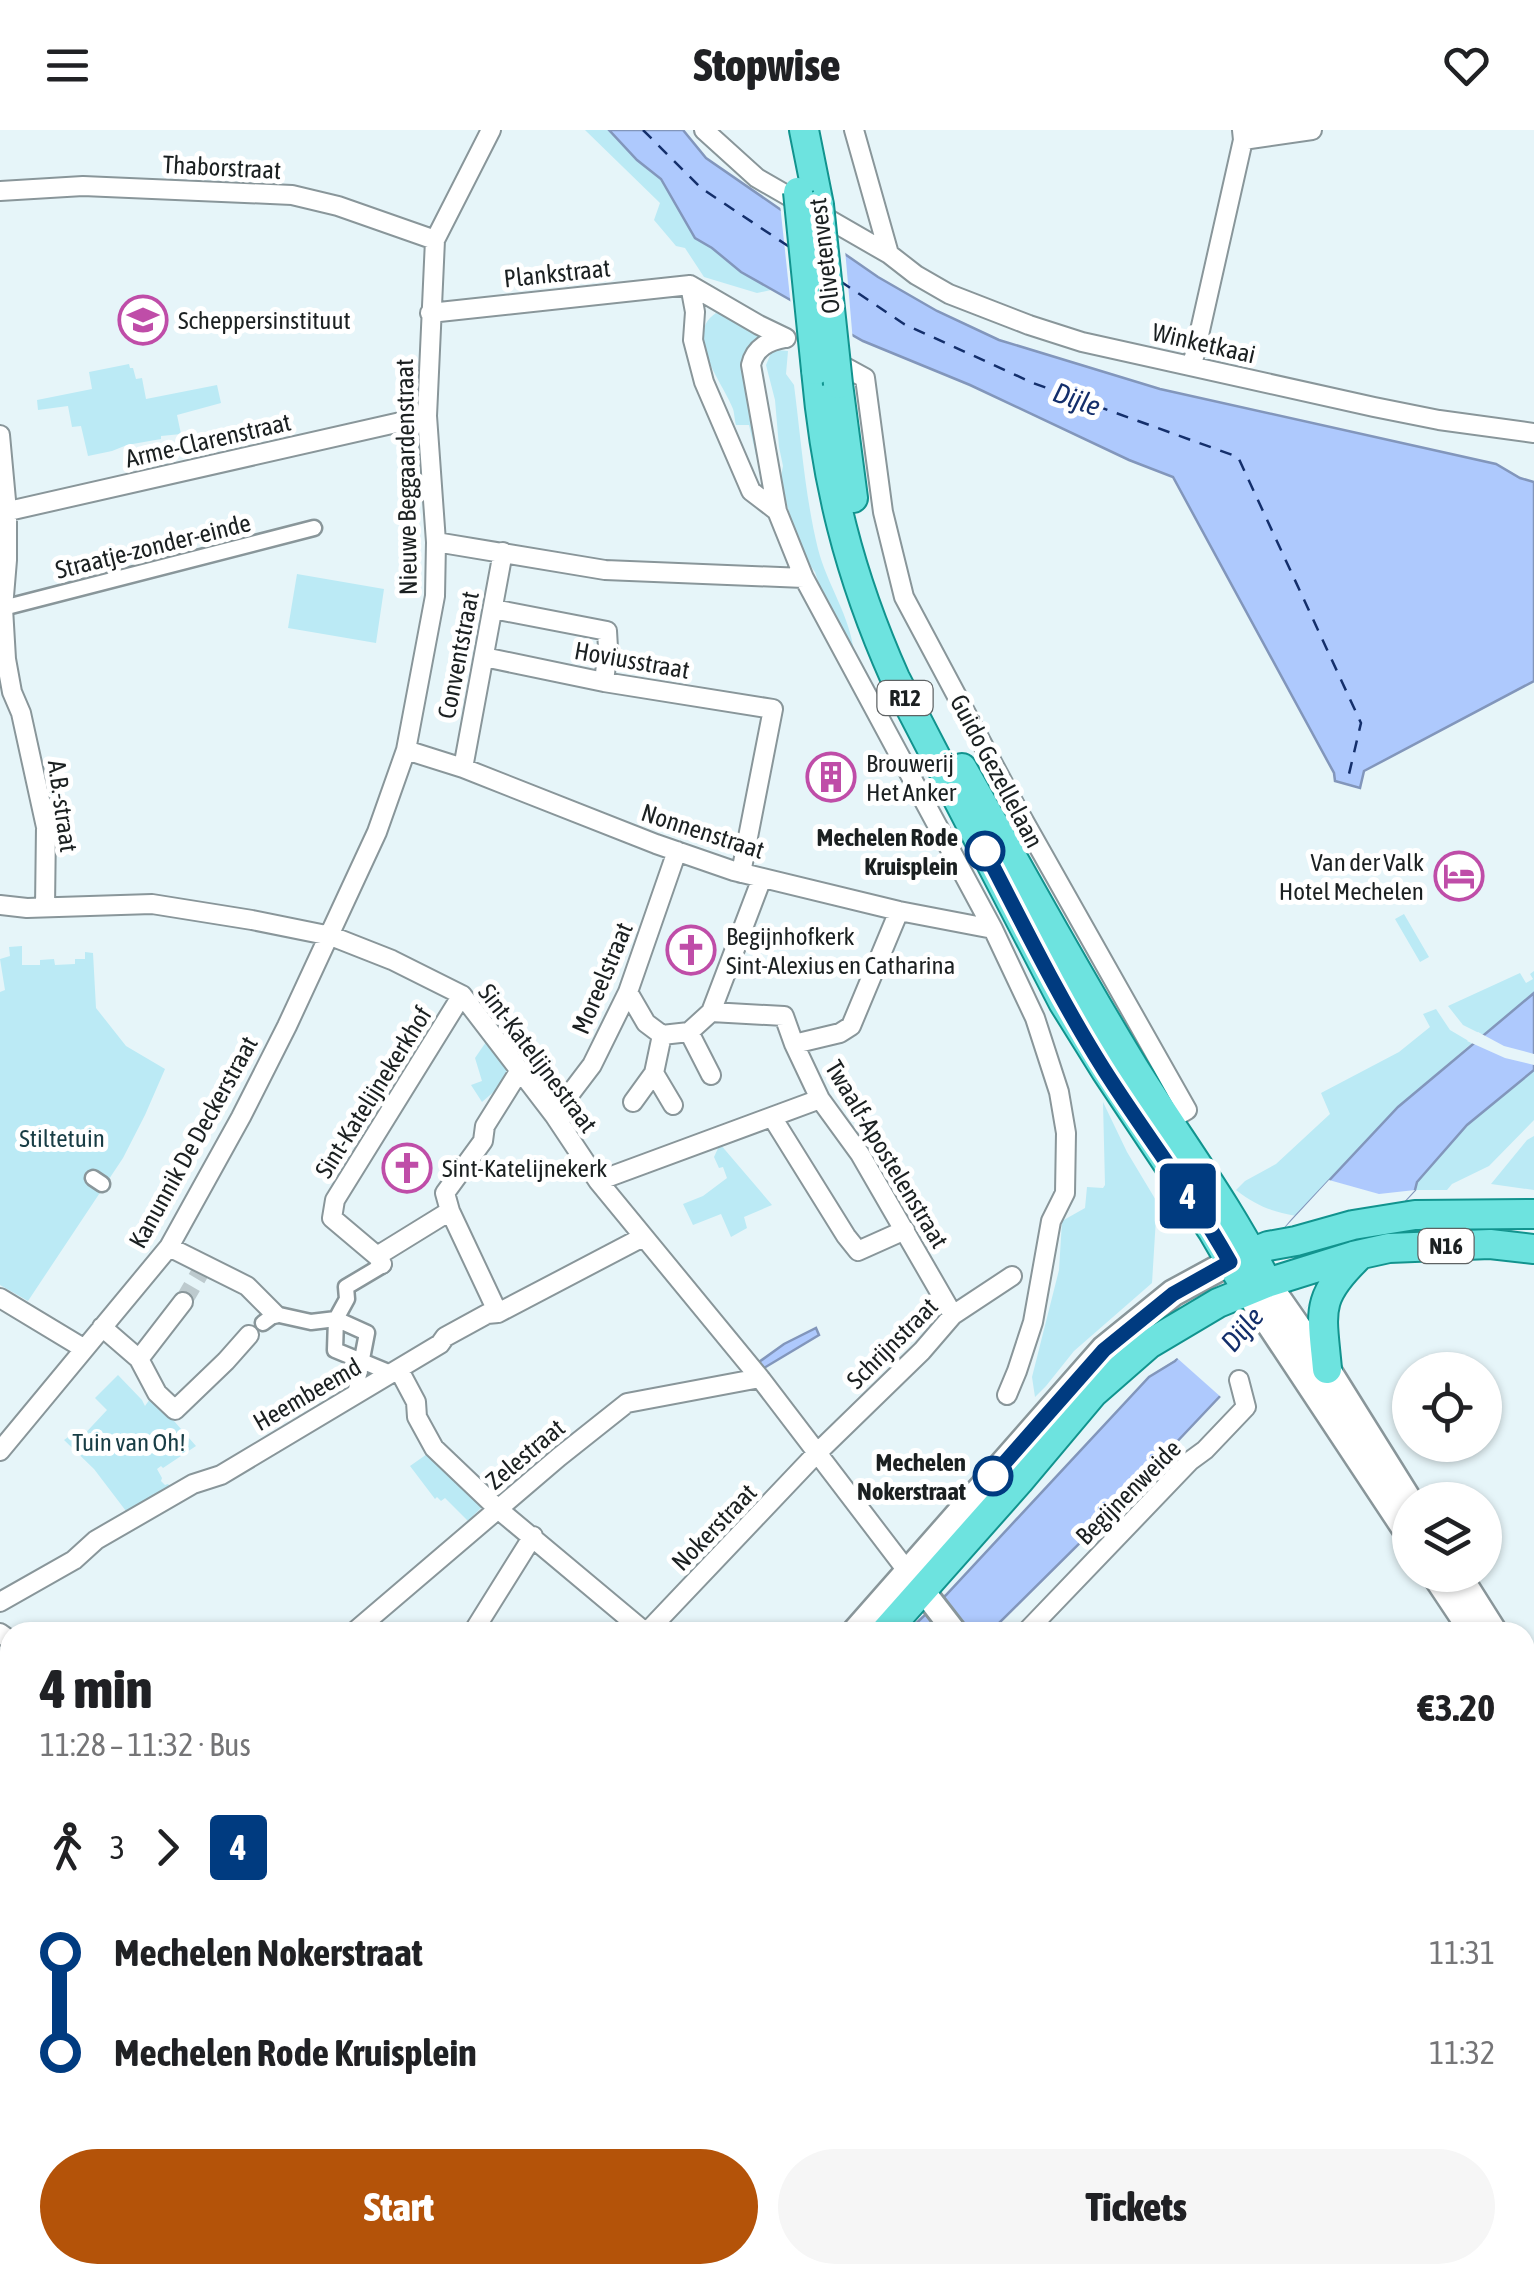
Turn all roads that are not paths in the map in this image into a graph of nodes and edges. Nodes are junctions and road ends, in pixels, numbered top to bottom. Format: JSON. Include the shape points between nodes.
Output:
{"nodes":[{"id":1,"x":704,"y":130,"type":"edge"},
{"id":2,"x":784,"y":130,"type":"edge"},
{"id":3,"x":804,"y":130,"type":"edge"},
{"id":4,"x":854,"y":130,"type":"edge"},
{"id":5,"x":1312,"y":130,"type":"edge"},
{"id":6,"x":484,"y":132,"type":"edge"},
{"id":7,"x":1242,"y":135,"type":"edge"},
{"id":8,"x":0,"y":192,"type":"edge"},
{"id":9,"x":808,"y":198,"type":"junction"},
{"id":10,"x":435,"y":240,"type":"junction"},
{"id":11,"x":889,"y":254,"type":"junction"},
{"id":12,"x":690,"y":285,"type":"junction"},
{"id":13,"x":430,"y":314,"type":"junction"},
{"id":14,"x":785,"y":338,"type":"junction"},
{"id":15,"x":1192,"y":366,"type":"junction"},
{"id":16,"x":827,"y":377,"type":"joint"},
{"id":17,"x":427,"y":416,"type":"junction"},
{"id":18,"x":1530,"y":432,"type":"edge"},
{"id":19,"x":0,"y":435,"type":"edge"},
{"id":20,"x":778,"y":511,"type":"junction"},
{"id":21,"x":4,"y":512,"type":"edge"},
{"id":22,"x":314,"y":528,"type":"dead end"},
{"id":23,"x":436,"y":542,"type":"junction"},
{"id":24,"x":502,"y":552,"type":"junction"},
{"id":25,"x":804,"y":578,"type":"junction"},
{"id":26,"x":3,"y":608,"type":"junction"},
{"id":27,"x":493,"y":608,"type":"junction"},
{"id":28,"x":484,"y":658,"type":"junction"},
{"id":29,"x":604,"y":682,"type":"junction"},
{"id":30,"x":406,"y":750,"type":"junction"},
{"id":31,"x":463,"y":768,"type":"junction"},
{"id":32,"x":677,"y":851,"type":"junction"},
{"id":33,"x":741,"y":873,"type":"junction"},
{"id":34,"x":762,"y":878,"type":"junction"},
{"id":35,"x":0,"y":905,"type":"edge"},
{"id":36,"x":45,"y":907,"type":"junction"},
{"id":37,"x":899,"y":911,"type":"junction"},
{"id":38,"x":992,"y":929,"type":"junction"},
{"id":39,"x":330,"y":936,"type":"junction"},
{"id":40,"x":1090,"y":986,"type":"junction"},
{"id":41,"x":628,"y":992,"type":"junction"},
{"id":42,"x":462,"y":995,"type":"junction"},
{"id":43,"x":711,"y":1012,"type":"junction"},
{"id":44,"x":1035,"y":1018,"type":"junction"},
{"id":45,"x":689,"y":1032,"type":"junction"},
{"id":46,"x":662,"y":1036,"type":"junction"},
{"id":47,"x":794,"y":1044,"type":"junction"},
{"id":48,"x":520,"y":1070,"type":"junction"},
{"id":49,"x":654,"y":1073,"type":"junction"},
{"id":50,"x":712,"y":1075,"type":"dead end"},
{"id":51,"x":820,"y":1099,"type":"junction"},
{"id":52,"x":633,"y":1102,"type":"dead end"},
{"id":53,"x":672,"y":1105,"type":"dead end"},
{"id":54,"x":554,"y":1115,"type":"junction"},
{"id":55,"x":772,"y":1117,"type":"junction"},
{"id":56,"x":1167,"y":1122,"type":"junction"},
{"id":57,"x":598,"y":1181,"type":"junction"},
{"id":58,"x":450,"y":1211,"type":"junction"},
{"id":59,"x":1534,"y":1214,"type":"edge"},
{"id":60,"x":905,"y":1230,"type":"junction"},
{"id":61,"x":643,"y":1237,"type":"junction"},
{"id":62,"x":169,"y":1247,"type":"junction"},
{"id":63,"x":1534,"y":1248,"type":"edge"},
{"id":64,"x":1356,"y":1256,"type":"junction"},
{"id":65,"x":380,"y":1261,"type":"junction"},
{"id":66,"x":1251,"y":1267,"type":"junction"},
{"id":67,"x":1012,"y":1276,"type":"dead end"},
{"id":68,"x":0,"y":1298,"type":"edge"},
{"id":69,"x":183,"y":1302,"type":"tunnel mouth"},
{"id":70,"x":498,"y":1312,"type":"junction"},
{"id":71,"x":953,"y":1315,"type":"junction"},
{"id":72,"x":336,"y":1319,"type":"junction"},
{"id":73,"x":262,"y":1324,"type":"junction"},
{"id":74,"x":102,"y":1327,"type":"junction"},
{"id":75,"x":1286,"y":1329,"type":"junction"},
{"id":76,"x":83,"y":1348,"type":"junction"},
{"id":77,"x":139,"y":1359,"type":"junction"},
{"id":78,"x":362,"y":1362,"type":"junction"},
{"id":79,"x":1327,"y":1369,"type":"junction"},
{"id":80,"x":396,"y":1372,"type":"junction"},
{"id":81,"x":760,"y":1378,"type":"junction"},
{"id":82,"x":1238,"y":1380,"type":"dead end"},
{"id":83,"x":355,"y":1395,"type":"junction"},
{"id":84,"x":1006,"y":1395,"type":"dead end"},
{"id":85,"x":0,"y":1451,"type":"edge"},
{"id":86,"x":816,"y":1454,"type":"junction"},
{"id":87,"x":1398,"y":1482,"type":"edge"},
{"id":88,"x":1392,"y":1506,"type":"edge"},
{"id":89,"x":498,"y":1509,"type":"junction"},
{"id":90,"x":533,"y":1536,"type":"junction"},
{"id":91,"x":922,"y":1589,"type":"junction"},
{"id":92,"x":1446,"y":1592,"type":"edge"},
{"id":93,"x":1469,"y":1592,"type":"edge"},
{"id":94,"x":0,"y":1602,"type":"edge"},
{"id":95,"x":372,"y":1622,"type":"edge"},
{"id":96,"x":479,"y":1622,"type":"edge"},
{"id":97,"x":634,"y":1622,"type":"edge"},
{"id":98,"x":656,"y":1622,"type":"edge"},
{"id":99,"x":871,"y":1622,"type":"edge"},
{"id":100,"x":894,"y":1622,"type":"edge"},
{"id":101,"x":947,"y":1622,"type":"edge"},
{"id":102,"x":1036,"y":1622,"type":"edge"},
{"id":103,"x":1466,"y":1622,"type":"edge"},
{"id":104,"x":1488,"y":1622,"type":"edge"}],
"edges":[{"from":1,"to":11,"type":"street","via":[[757,178]]},
{"from":2,"to":9,"type":"main road","name":"Olivetenvest","number":"R12"},
{"from":3,"to":9,"type":"main road","name":"Olivetenvest","number":"R12"},
{"from":4,"to":11,"type":"street"},
{"from":5,"to":7,"type":"street"},
{"from":6,"to":10,"type":"street"},
{"from":7,"to":15,"type":"street"},
{"from":8,"to":10,"type":"street","name":"Thaborstraat","via":[[83,186],[292,195]]},
{"from":9,"to":16,"type":"main road","name":"Olivetenvest","number":"R12","bridge":true},
{"from":10,"to":13,"type":"street","name":"Nieuwe Beggaardenstraat"},
{"from":11,"to":15,"type":"street","name":"Winketkaai","via":[[949,294],[1029,325]]},
{"from":12,"to":13,"type":"street","name":"Plankstraat"},
{"from":12,"to":14,"type":"street","name":"Guido Gezellelaan"},
{"from":12,"to":20,"type":"street","via":[[704,382],[751,491]]},
{"from":13,"to":17,"type":"street","name":"Nieuwe Beggaardenstraat"},
{"from":14,"to":20,"type":"street","via":[[763,346],[751,365]]},
{"from":14,"to":40,"type":"street","name":"Guido Gezellelaan","via":[[864,378],[883,512],[904,597],[1016,807]]},
{"from":15,"to":18,"type":"street","name":"Winketkaai","via":[[1438,420]]},
{"from":16,"to":40,"type":"main road","name":"Guido Gezellelaan","number":"R12","via":[[874,585],[957,760]]},
{"from":17,"to":21,"type":"street","name":"Arme-Clarenstraat"},
{"from":17,"to":23,"type":"street","name":"Nieuwe Beggaardenstraat"},
{"from":19,"to":21,"type":"street","name":"A.B.-straat"},
{"from":20,"to":25,"type":"street"},
{"from":21,"to":26,"type":"street","name":"A.B.-straat"},
{"from":22,"to":26,"type":"street","name":"Straatje-zonder-einde"},
{"from":23,"to":24,"type":"street"},
{"from":23,"to":30,"type":"street","name":"Nieuwe Beggaardenstraat","via":[[435,596]]},
{"from":24,"to":25,"type":"street","via":[[605,570]]},
{"from":24,"to":27,"type":"street","name":"Conventstraat"},
{"from":25,"to":38,"type":"street"},
{"from":26,"to":36,"type":"street","name":"A.B.-straat","via":[[12,692],[46,826]]},
{"from":27,"to":28,"type":"street","name":"Conventstraat"},
{"from":27,"to":29,"type":"street","via":[[607,631]]},
{"from":28,"to":29,"type":"street","name":"Hoviusstraat"},
{"from":28,"to":31,"type":"street","name":"Conventstraat"},
{"from":29,"to":33,"type":"street","name":"Hoviusstraat","via":[[772,709]]},
{"from":30,"to":31,"type":"street","name":"Nonnenstraat"},
{"from":30,"to":39,"type":"street","name":"Nieuwe Beggaardenstraat","via":[[378,832]]},
{"from":31,"to":32,"type":"street","name":"Nonnenstraat"},
{"from":32,"to":33,"type":"street","name":"Nonnenstraat"},
{"from":32,"to":41,"type":"street","name":"Moreelstraat"},
{"from":33,"to":34,"type":"street","name":"Nonnenstraat"},
{"from":34,"to":37,"type":"street","name":"Nonnenstraat"},
{"from":34,"to":43,"type":"street"},
{"from":35,"to":36,"type":"street","name":"Sint-Katelijnestraat"},
{"from":36,"to":39,"type":"street","name":"Sint-Katelijnestraat","via":[[152,904]]},
{"from":37,"to":38,"type":"street","name":"Nonnenstraat"},
{"from":37,"to":47,"type":"street","via":[[851,1026]]},
{"from":38,"to":44,"type":"street"},
{"from":39,"to":42,"type":"street","name":"Sint-Katelijnestraat"},
{"from":39,"to":62,"type":"street","name":"Kanunnik De Deckerstraat"},
{"from":40,"to":44,"type":"street"},
{"from":40,"to":56,"type":"street","name":"Guido Gezellelaan"},
{"from":40,"to":56,"type":"main road","name":"Guido Gezellelaan","number":"R12","via":[[1106,1072]]},
{"from":41,"to":46,"type":"street"},
{"from":41,"to":54,"type":"street","name":"Moreelstraat","via":[[592,1065]]},
{"from":42,"to":48,"type":"street","name":"Sint-Katelijnestraat"},
{"from":42,"to":65,"type":"street","name":"Sint-Katelijnekerkhof","via":[[335,1200],[332,1218]]},
{"from":43,"to":45,"type":"street"},
{"from":43,"to":47,"type":"street","name":"Twaalf-Apostelenstraat","via":[[784,1016]]},
{"from":44,"to":84,"type":"street","via":[[1059,1092],[1065,1193],[1051,1222],[1033,1322]]},
{"from":45,"to":46,"type":"street"},
{"from":45,"to":50,"type":"street"},
{"from":46,"to":49,"type":"street"},
{"from":47,"to":51,"type":"street","name":"Twaalf-Apostelenstraat"},
{"from":48,"to":54,"type":"street","name":"Sint-Katelijnestraat"},
{"from":48,"to":58,"type":"street","via":[[485,1126],[483,1141],[445,1194]]},
{"from":49,"to":52,"type":"street"},
{"from":49,"to":53,"type":"street"},
{"from":51,"to":55,"type":"street"},
{"from":51,"to":60,"type":"street","name":"Twaalf-Apostelenstraat"},
{"from":54,"to":57,"type":"street","name":"Sint-Katelijnestraat"},
{"from":55,"to":57,"type":"street"},
{"from":55,"to":60,"type":"street","via":[[858,1251]]},
{"from":56,"to":66,"type":"main road","name":"Guido Gezellelaan","number":"R12","via":[[1212,1230]]},
{"from":57,"to":61,"type":"street","name":"Sint-Katelijnestraat"},
{"from":58,"to":65,"type":"street"},
{"from":58,"to":70,"type":"street"},
{"from":59,"to":66,"type":"main road","number":"N16","via":[[1414,1215],[1353,1224],[1296,1241]]},
{"from":60,"to":71,"type":"street","name":"Twaalf-Apostelenstraat"},
{"from":61,"to":70,"type":"street","name":"Heembeemd"},
{"from":61,"to":81,"type":"street","name":"Sint-Katelijnestraat"},
{"from":62,"to":73,"type":"street","via":[[247,1286]]},
{"from":62,"to":74,"type":"street","name":"Kanunnik De Deckerstraat"},
{"from":63,"to":64,"type":"main road","number":"N16","via":[[1389,1248]]},
{"from":64,"to":66,"type":"main road","number":"N16"},
{"from":64,"to":79,"type":"main road","via":[[1325,1301]]},
{"from":65,"to":72,"type":"street","via":[[346,1287]]},
{"from":66,"to":75,"type":"main road"},
{"from":66,"to":91,"type":"main road","via":[[1211,1308],[1150,1344],[1093,1393]]},
{"from":66,"to":91,"type":"main road","via":[[1173,1294],[1104,1350]]},
{"from":67,"to":71,"type":"street","name":"Schrijnstraat"},
{"from":68,"to":76,"type":"street"},
{"from":69,"to":77,"type":"street"},
{"from":70,"to":80,"type":"street","name":"Heembeemd","via":[[444,1337]]},
{"from":71,"to":86,"type":"street","name":"Schrijnstraat"},
{"from":72,"to":73,"type":"street"},
{"from":72,"to":78,"type":"street","via":[[335,1350]]},
{"from":72,"to":78,"type":"street","via":[[367,1333]]},
{"from":73,"to":77,"type":"street","via":[[175,1410]]},
{"from":74,"to":76,"type":"street","name":"Kanunnik De Deckerstraat"},
{"from":74,"to":77,"type":"street"},
{"from":75,"to":79,"type":"main road"},
{"from":75,"to":88,"type":"main road"},
{"from":76,"to":85,"type":"street","name":"Kanunnik De Deckerstraat"},
{"from":78,"to":80,"type":"street"},
{"from":78,"to":83,"type":"street"},
{"from":79,"to":87,"type":"main road"},
{"from":80,"to":83,"type":"street","name":"Heembeemd"},
{"from":80,"to":89,"type":"street","via":[[434,1448]]},
{"from":81,"to":86,"type":"street","name":"Sint-Katelijnestraat"},
{"from":81,"to":89,"type":"street","name":"Zelestraat","via":[[627,1403]]},
{"from":82,"to":102,"type":"street","name":"Begijnenweide","via":[[1246,1408]]},
{"from":83,"to":94,"type":"street","name":"Heembeemd","via":[[96,1540]]},
{"from":86,"to":91,"type":"street","name":"Sint-Katelijnestraat"},
{"from":86,"to":98,"type":"street","name":"Nokerstraat"},
{"from":89,"to":90,"type":"street"},
{"from":89,"to":95,"type":"street","name":"Zelestraat"},
{"from":90,"to":96,"type":"street"},
{"from":90,"to":97,"type":"street"},
{"from":91,"to":99,"type":"main road"},
{"from":91,"to":100,"type":"main road"},
{"from":91,"to":101,"type":"street"},
{"from":92,"to":103,"type":"main road"},
{"from":93,"to":104,"type":"main road"}]}
